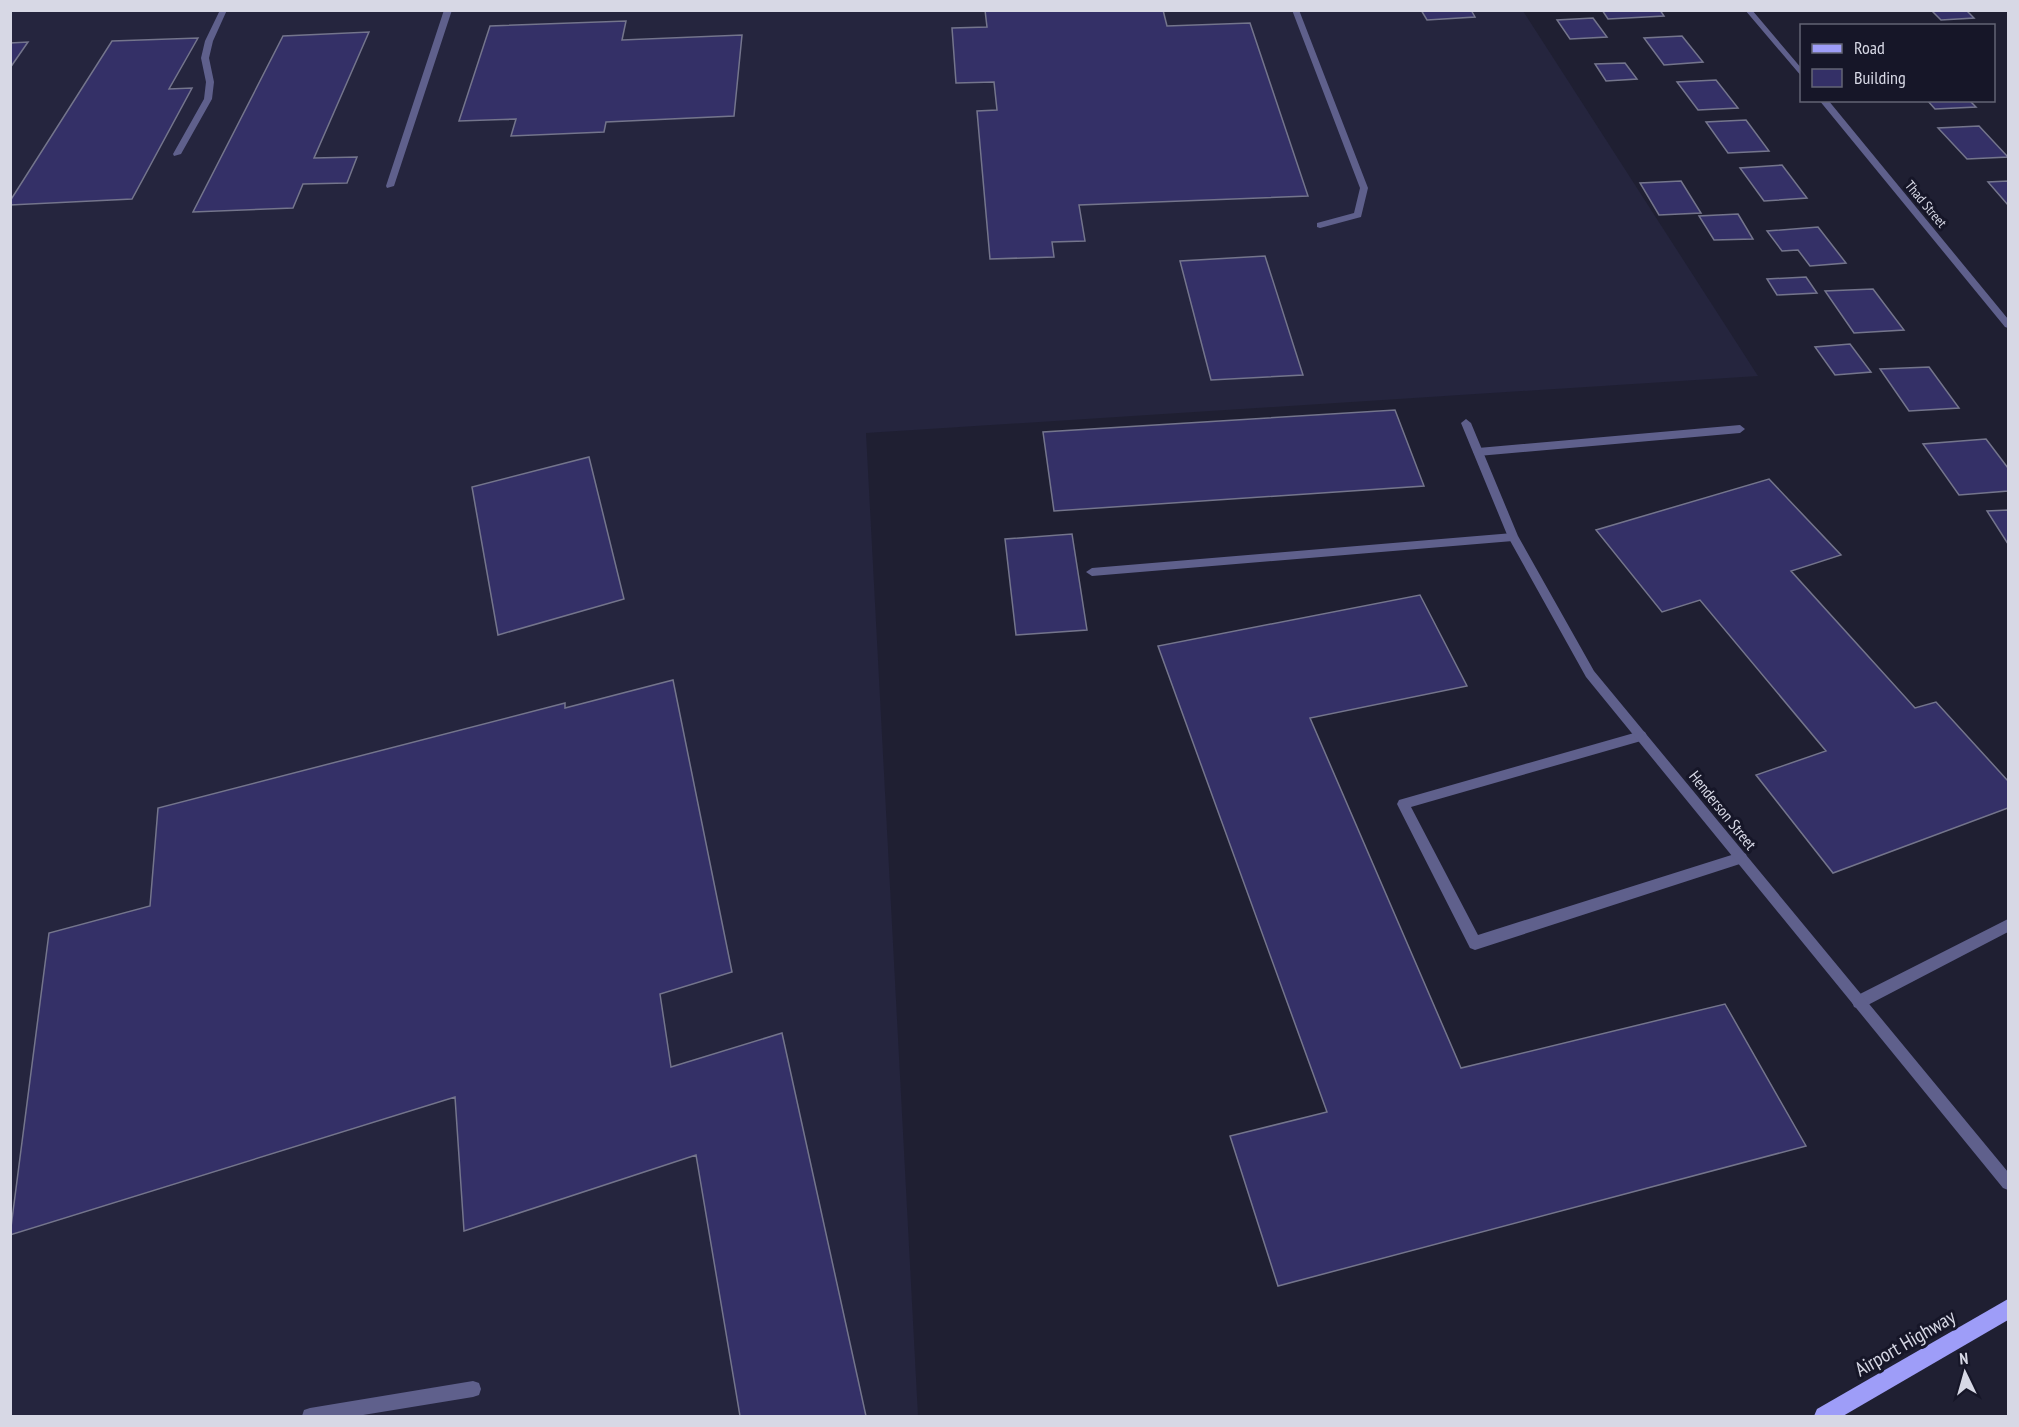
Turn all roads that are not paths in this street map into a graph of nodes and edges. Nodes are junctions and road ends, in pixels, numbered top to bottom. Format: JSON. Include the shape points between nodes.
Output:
{"nodes":[{"id":1,"x":224,"y":10,"type":"edge"},
{"id":2,"x":448,"y":10,"type":"edge"},
{"id":3,"x":1295,"y":10,"type":"edge"},
{"id":4,"x":1748,"y":10,"type":"edge"},
{"id":5,"x":1800,"y":73,"type":"edge"},
{"id":6,"x":1825,"y":102,"type":"edge"},
{"id":7,"x":177,"y":154,"type":"dead end"},
{"id":8,"x":390,"y":186,"type":"dead end"},
{"id":9,"x":1320,"y":225,"type":"dead end"},
{"id":10,"x":2008,"y":325,"type":"edge"},
{"id":11,"x":1466,"y":423,"type":"dead end"},
{"id":12,"x":1740,"y":429,"type":"dead end"},
{"id":13,"x":1478,"y":452,"type":"junction"},
{"id":14,"x":1513,"y":537,"type":"junction"},
{"id":15,"x":1092,"y":572,"type":"dead end"},
{"id":16,"x":1641,"y":736,"type":"junction"},
{"id":17,"x":1741,"y":858,"type":"junction"},
{"id":18,"x":2008,"y":925,"type":"edge"},
{"id":19,"x":1859,"y":1002,"type":"junction"},
{"id":20,"x":2008,"y":1183,"type":"edge"},
{"id":21,"x":2008,"y":1309,"type":"edge"},
{"id":22,"x":473,"y":1389,"type":"dead end"},
{"id":23,"x":310,"y":1416,"type":"edge"},
{"id":24,"x":1824,"y":1416,"type":"edge"}],
"edges":[{"from":1,"to":7,"type":"street","via":[[205,58],[210,81],[208,99]]},
{"from":2,"to":8,"type":"street"},
{"from":3,"to":9,"type":"street","via":[[1364,188],[1358,215]]},
{"from":4,"to":5,"type":"street"},
{"from":6,"to":10,"type":"street","name":"Thad Street"},
{"from":11,"to":13,"type":"street","name":"Henderson Street"},
{"from":12,"to":13,"type":"street"},
{"from":13,"to":14,"type":"street","name":"Henderson Street"},
{"from":14,"to":15,"type":"street"},
{"from":14,"to":16,"type":"street","name":"Henderson Street","via":[[1590,674]]},
{"from":16,"to":17,"type":"street","name":"Henderson Street"},
{"from":16,"to":17,"type":"street","via":[[1403,804],[1475,943]]},
{"from":17,"to":19,"type":"street","name":"Henderson Street"},
{"from":18,"to":19,"type":"street"},
{"from":19,"to":20,"type":"street","name":"Henderson Street"},
{"from":21,"to":24,"type":"main road","name":"Airport Highway"},
{"from":22,"to":23,"type":"street"}]}
